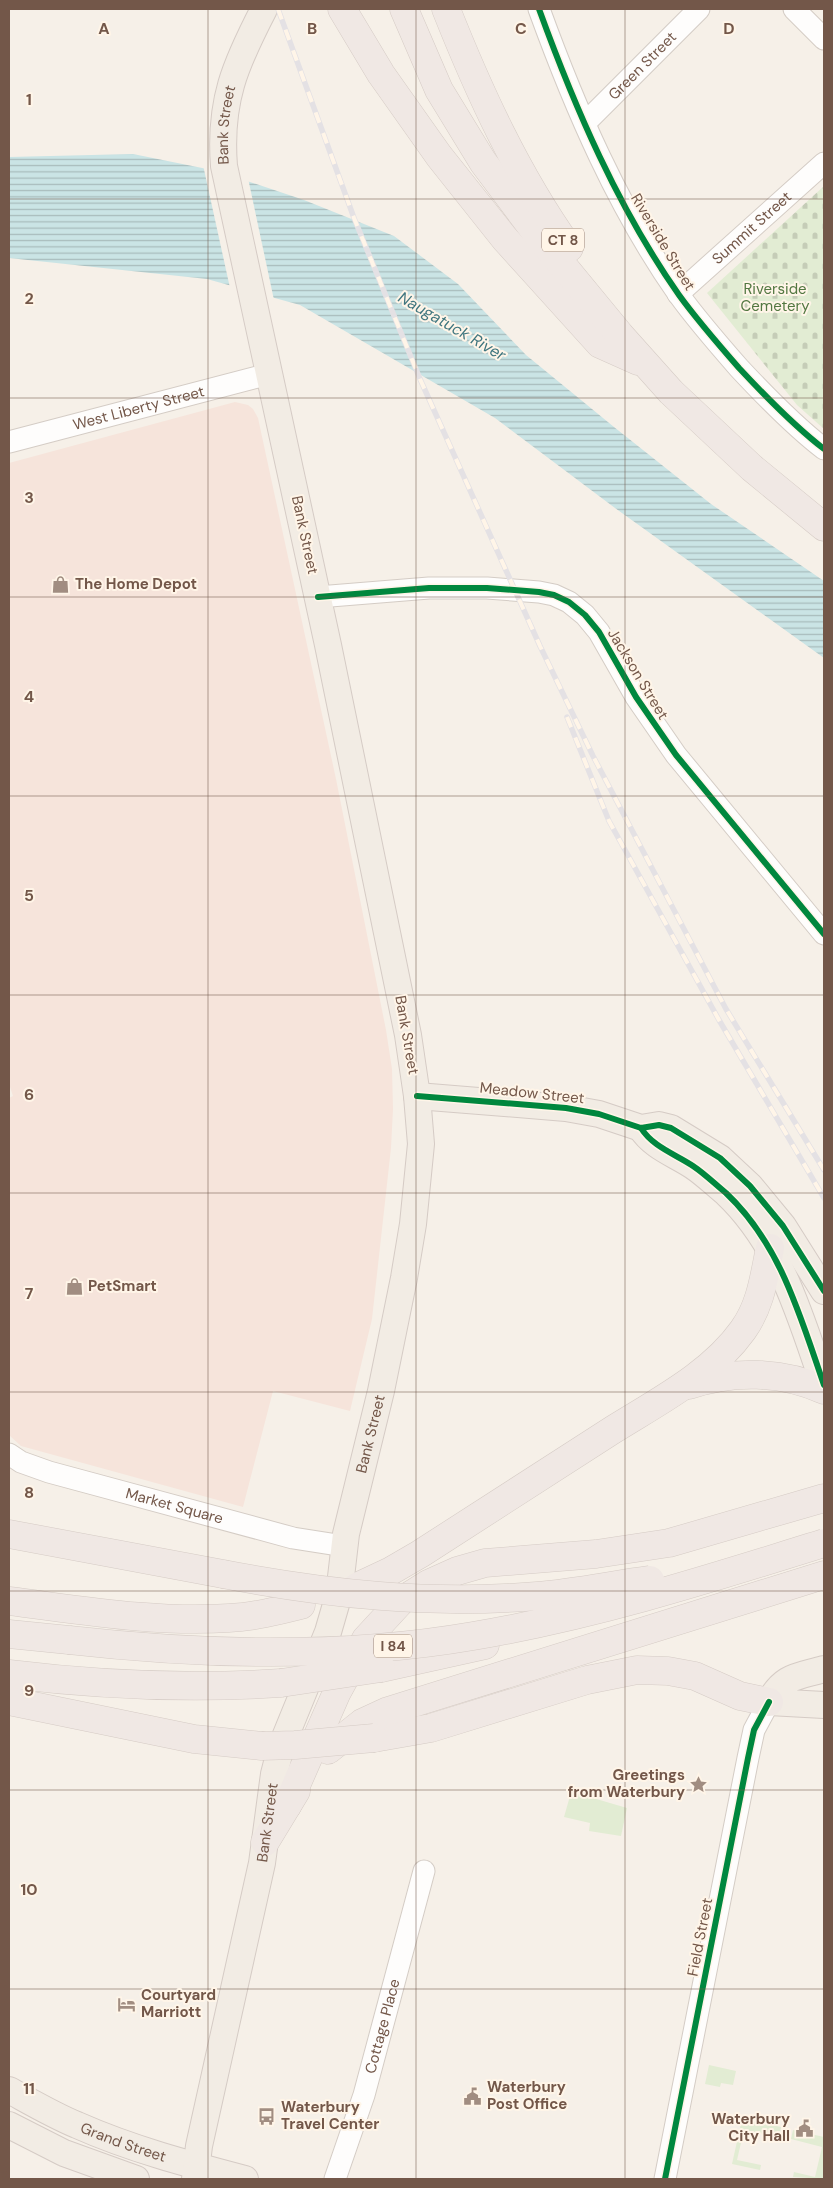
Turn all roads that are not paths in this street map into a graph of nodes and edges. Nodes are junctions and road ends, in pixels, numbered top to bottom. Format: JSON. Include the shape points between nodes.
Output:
{"nodes":[{"id":1,"x":264,"y":9,"type":"edge"},
{"id":2,"x":342,"y":9,"type":"edge"},
{"id":3,"x":404,"y":9,"type":"edge"},
{"id":4,"x":446,"y":9,"type":"edge"},
{"id":5,"x":456,"y":9,"type":"edge"},
{"id":6,"x":539,"y":9,"type":"edge"},
{"id":7,"x":699,"y":9,"type":"edge"},
{"id":8,"x":794,"y":9,"type":"edge"},
{"id":9,"x":824,"y":40,"type":"edge"},
{"id":10,"x":474,"y":75,"type":"junction"},
{"id":11,"x":585,"y":122,"type":"junction"},
{"id":12,"x":824,"y":163,"type":"edge"},
{"id":13,"x":678,"y":294,"type":"junction"},
{"id":14,"x":646,"y":364,"type":"junction"},
{"id":15,"x":269,"y":374,"type":"junction"},
{"id":16,"x":9,"y":442,"type":"edge"},
{"id":17,"x":824,"y":449,"type":"edge"},
{"id":18,"x":824,"y":519,"type":"edge"},
{"id":19,"x":824,"y":527,"type":"edge"},
{"id":20,"x":318,"y":597,"type":"junction"},
{"id":21,"x":824,"y":934,"type":"edge"},
{"id":22,"x":417,"y":1096,"type":"junction"},
{"id":23,"x":641,"y":1128,"type":"junction"},
{"id":24,"x":770,"y":1248,"type":"junction"},
{"id":25,"x":824,"y":1291,"type":"edge"},
{"id":26,"x":824,"y":1385,"type":"edge"},
{"id":27,"x":824,"y":1390,"type":"edge"},
{"id":28,"x":666,"y":1396,"type":"junction"},
{"id":29,"x":9,"y":1454,"type":"edge"},
{"id":30,"x":814,"y":1501,"type":"edge"},
{"id":31,"x":9,"y":1534,"type":"edge"},
{"id":32,"x":818,"y":1545,"type":"edge"},
{"id":33,"x":344,"y":1546,"type":"junction"},
{"id":34,"x":768,"y":1560,"type":"junction"},
{"id":35,"x":824,"y":1575,"type":"edge"},
{"id":36,"x":711,"y":1578,"type":"junction"},
{"id":37,"x":9,"y":1602,"type":"edge"},
{"id":38,"x":9,"y":1634,"type":"edge"},
{"id":39,"x":824,"y":1669,"type":"edge"},
{"id":40,"x":9,"y":1674,"type":"edge"},
{"id":41,"x":9,"y":1701,"type":"edge"},
{"id":42,"x":769,"y":1702,"type":"junction"},
{"id":43,"x":824,"y":1705,"type":"edge"},
{"id":44,"x":287,"y":1806,"type":"junction"},
{"id":45,"x":265,"y":1842,"type":"junction"},
{"id":46,"x":424,"y":1871,"type":"dead end"},
{"id":47,"x":9,"y":2090,"type":"edge"},
{"id":48,"x":9,"y":2125,"type":"edge"},
{"id":49,"x":196,"y":2172,"type":"edge"},
{"id":50,"x":136,"y":2179,"type":"edge"},
{"id":51,"x":246,"y":2179,"type":"edge"},
{"id":52,"x":335,"y":2179,"type":"edge"},
{"id":53,"x":665,"y":2179,"type":"edge"}],
"edges":[{"from":1,"to":15,"type":"main road","name":"Bank Street","via":[[231,80],[224,117],[224,166]]},
{"from":2,"to":14,"type":"highway","via":[[381,74],[423,134],[505,239],[600,344]]},
{"from":3,"to":14,"type":"highway","number":"CT 8","via":[[438,90],[483,162],[537,234]]},
{"from":4,"to":10,"type":"highway","number":"CT 8"},
{"from":5,"to":10,"type":"highway"},
{"from":6,"to":11,"type":"street","name":"Riverside Street"},
{"from":7,"to":11,"type":"street","name":"Green Street"},
{"from":8,"to":9,"type":"street"},
{"from":10,"to":18,"type":"highway","number":"CT 8","via":[[513,158],[562,238],[634,337],[680,388],[779,482]]},
{"from":11,"to":13,"type":"street","name":"Riverside Street","via":[[626,206]]},
{"from":12,"to":13,"type":"street","name":"Summit Street"},
{"from":13,"to":17,"type":"street","name":"Riverside Street","via":[[762,393]]},
{"from":14,"to":19,"type":"highway","number":"CT 8","via":[[752,468]]},
{"from":15,"to":16,"type":"street","name":"West Liberty Street"},
{"from":15,"to":20,"type":"main road","name":"Bank Street"},
{"from":20,"to":21,"type":"street","name":"Jackson Street","via":[[477,587],[539,592],[568,602],[599,632],[636,697],[676,756]]},
{"from":20,"to":22,"type":"main road","name":"Bank Street","via":[[408,1036]]},
{"from":22,"to":23,"type":"main road","name":"Meadow Street","via":[[566,1108],[599,1114]]},
{"from":22,"to":33,"type":"main road","name":"Bank Street","via":[[421,1144],[410,1248],[381,1391]]},
{"from":23,"to":24,"type":"main road","name":"Meadow Street","via":[[652,1142],[694,1168],[727,1195],[753,1223]]},
{"from":23,"to":25,"type":"main road","name":"Meadow Street","via":[[659,1125],[671,1128],[737,1172],[767,1205]]},
{"from":24,"to":26,"type":"main road","name":"Meadow Street","via":[[788,1285]]},
{"from":24,"to":28,"type":"highway","via":[[759,1299],[744,1329],[722,1354]]},
{"from":27,"to":28,"type":"highway","via":[[790,1378],[746,1375],[699,1382]]},
{"from":28,"to":37,"type":"highway","bridge":true,"via":[[389,1572],[300,1605],[263,1614],[208,1619],[142,1617]]},
{"from":29,"to":33,"type":"street","name":"Market Square","via":[[49,1472],[293,1538]]},
{"from":30,"to":44,"type":"highway","via":[[669,1543],[596,1554],[485,1563],[428,1584],[401,1601],[366,1639],[337,1692]]},
{"from":31,"to":36,"type":"highway","bridge":true,"via":[[334,1593],[446,1599],[543,1596],[655,1579]]},
{"from":32,"to":34,"type":"highway","number":"I 84"},
{"from":33,"to":45,"type":"main road","name":"Bank Street","via":[[334,1614],[276,1765]]},
{"from":34,"to":36,"type":"highway","number":"I 84","bridge":true},
{"from":34,"to":40,"type":"highway","number":"I 84","bridge":true,"via":[[517,1636],[381,1668],[281,1682],[204,1687],[97,1683]]},
{"from":35,"to":44,"type":"highway","via":[[388,1711],[339,1739],[320,1758]]},
{"from":36,"to":38,"type":"highway","number":"I 84","bridge":true,"via":[[502,1631],[393,1646],[228,1652],[145,1649]]},
{"from":39,"to":42,"type":"main road","name":"Field Street","via":[[786,1680]]},
{"from":41,"to":42,"type":"highway","bridge":true,"via":[[194,1739],[262,1746],[374,1738],[431,1728],[587,1680],[637,1670],[695,1676],[740,1696]]},
{"from":42,"to":43,"type":"main road"},
{"from":42,"to":53,"type":"street","name":"Field Street","via":[[754,1730]]},
{"from":44,"to":45,"type":"highway"},
{"from":45,"to":49,"type":"main road","name":"Bank Street"},
{"from":46,"to":52,"type":"street","name":"Cottage Place","via":[[364,2095]]},
{"from":47,"to":49,"type":"main road","name":"Grand Street","via":[[94,2132]]},
{"from":48,"to":50,"type":"main road","name":"Grand Street","via":[[64,2153]]},
{"from":49,"to":51,"type":"main road","name":"Grand Street"}]}
